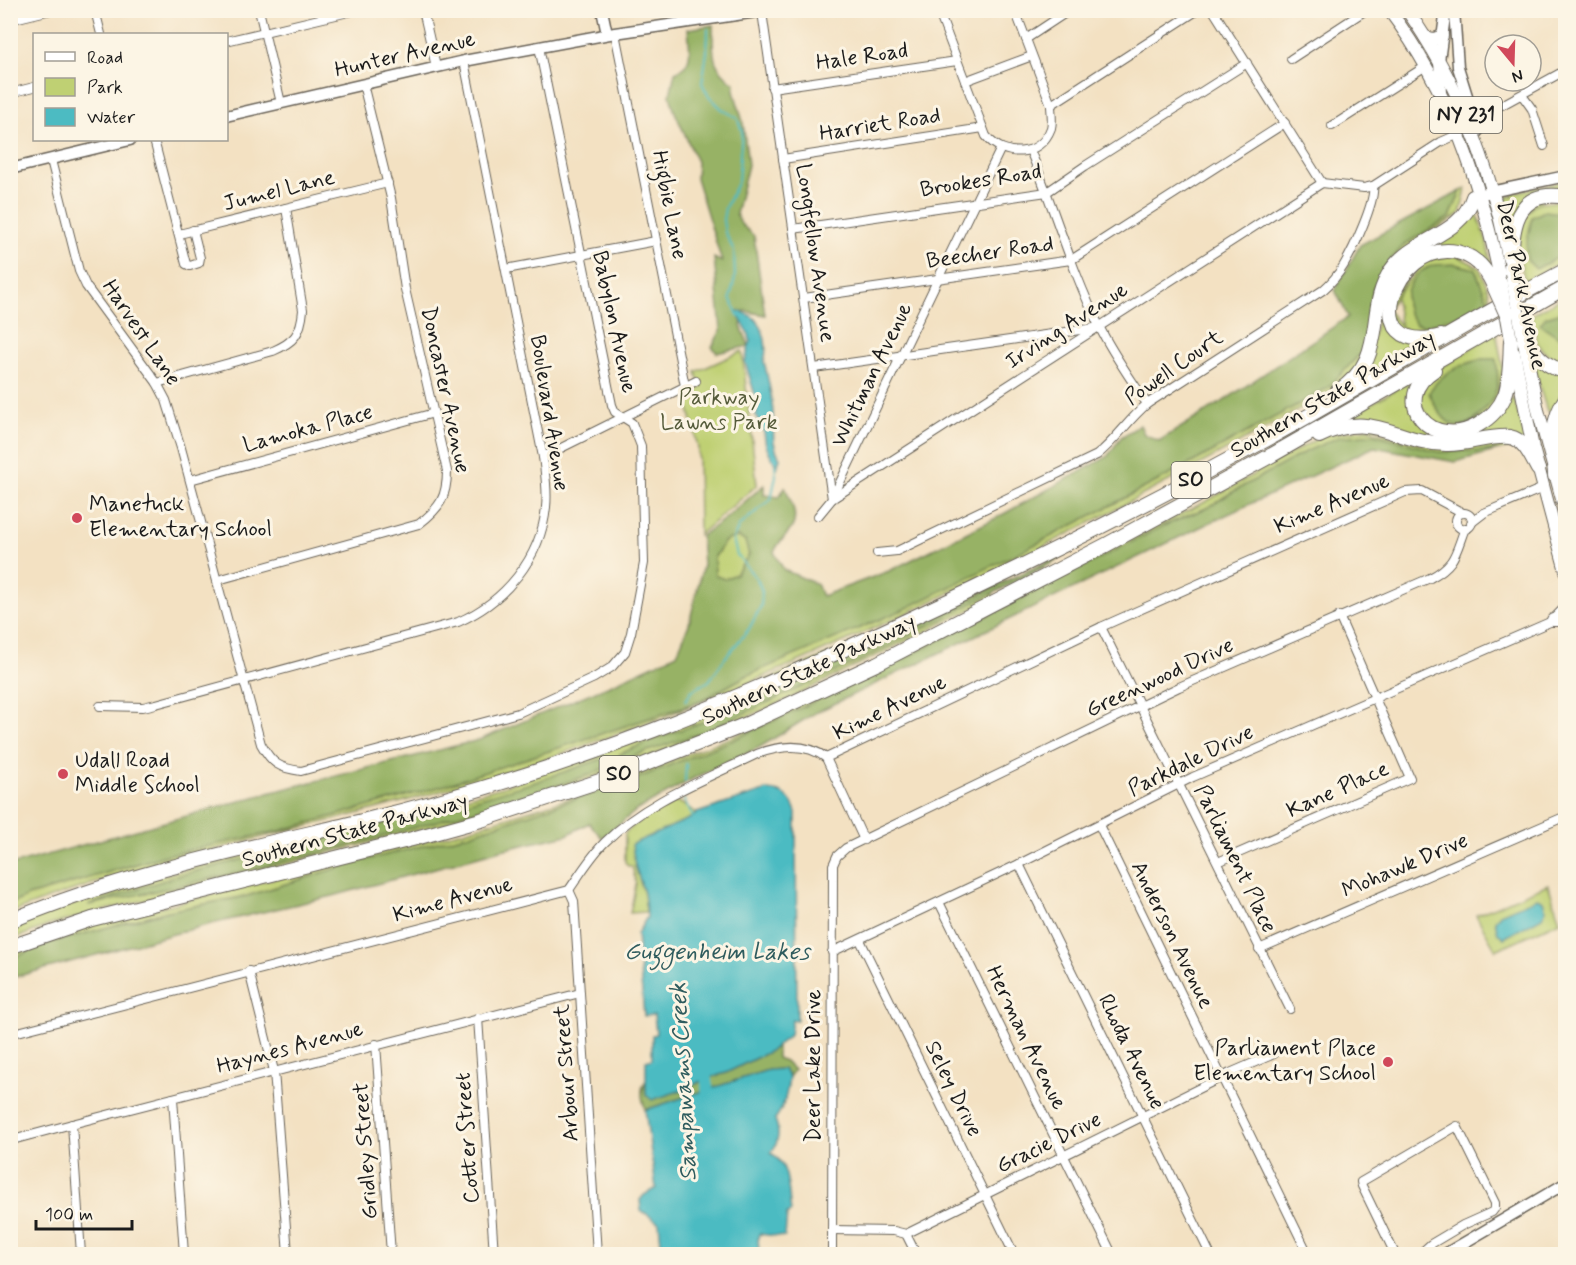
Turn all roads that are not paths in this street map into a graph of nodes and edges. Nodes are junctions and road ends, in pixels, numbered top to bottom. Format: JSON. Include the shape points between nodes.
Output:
{"nodes":[{"id":1,"x":51,"y":10,"type":"edge"},
{"id":2,"x":95,"y":10,"type":"edge"},
{"id":3,"x":259,"y":10,"type":"edge"},
{"id":4,"x":357,"y":10,"type":"edge"},
{"id":5,"x":423,"y":10,"type":"edge"},
{"id":6,"x":602,"y":10,"type":"edge"},
{"id":7,"x":938,"y":10,"type":"edge"},
{"id":8,"x":1015,"y":10,"type":"edge"},
{"id":9,"x":1070,"y":10,"type":"edge"},
{"id":10,"x":1198,"y":10,"type":"edge"},
{"id":11,"x":1213,"y":10,"type":"edge"},
{"id":12,"x":1366,"y":10,"type":"edge"},
{"id":13,"x":1389,"y":10,"type":"edge"},
{"id":14,"x":1407,"y":10,"type":"edge"},
{"id":15,"x":1448,"y":10,"type":"edge"},
{"id":16,"x":1454,"y":10,"type":"edge"},
{"id":17,"x":766,"y":11,"type":"edge"},
{"id":18,"x":10,"y":20,"type":"edge"},
{"id":19,"x":264,"y":32,"type":"junction"},
{"id":20,"x":101,"y":33,"type":"edge"},
{"id":21,"x":611,"y":34,"type":"junction"},
{"id":22,"x":1442,"y":36,"type":"junction"},
{"id":23,"x":1425,"y":37,"type":"junction"},
{"id":24,"x":1026,"y":39,"type":"junction"},
{"id":25,"x":228,"y":41,"type":"edge"},
{"id":26,"x":539,"y":47,"type":"junction"},
{"id":27,"x":1032,"y":56,"type":"junction"},
{"id":28,"x":1291,"y":59,"type":"dead end"},
{"id":29,"x":464,"y":60,"type":"junction"},
{"id":30,"x":957,"y":61,"type":"junction"},
{"id":31,"x":1439,"y":61,"type":"junction"},
{"id":32,"x":1247,"y":63,"type":"junction"},
{"id":33,"x":1426,"y":66,"type":"junction"},
{"id":34,"x":436,"y":67,"type":"junction"},
{"id":35,"x":1566,"y":70,"type":"edge"},
{"id":36,"x":965,"y":81,"type":"junction"},
{"id":37,"x":363,"y":84,"type":"junction"},
{"id":38,"x":33,"y":87,"type":"edge"},
{"id":39,"x":772,"y":88,"type":"junction"},
{"id":40,"x":10,"y":93,"type":"edge"},
{"id":41,"x":1522,"y":95,"type":"junction"},
{"id":42,"x":1442,"y":99,"type":"junction"},
{"id":43,"x":281,"y":103,"type":"junction"},
{"id":44,"x":1051,"y":105,"type":"junction"},
{"id":45,"x":1472,"y":114,"type":"junction"},
{"id":46,"x":228,"y":116,"type":"edge"},
{"id":47,"x":1285,"y":123,"type":"junction"},
{"id":48,"x":1332,"y":126,"type":"dead end"},
{"id":49,"x":983,"y":128,"type":"junction"},
{"id":50,"x":1459,"y":134,"type":"junction"},
{"id":51,"x":124,"y":141,"type":"edge"},
{"id":52,"x":154,"y":141,"type":"edge"},
{"id":53,"x":1544,"y":146,"type":"dead end"},
{"id":54,"x":1001,"y":148,"type":"junction"},
{"id":55,"x":1030,"y":150,"type":"junction"},
{"id":56,"x":783,"y":159,"type":"junction"},
{"id":57,"x":51,"y":160,"type":"junction"},
{"id":58,"x":10,"y":169,"type":"edge"},
{"id":59,"x":1488,"y":172,"type":"junction"},
{"id":60,"x":1566,"y":176,"type":"edge"},
{"id":61,"x":388,"y":183,"type":"junction"},
{"id":62,"x":1322,"y":183,"type":"junction"},
{"id":63,"x":1373,"y":186,"type":"junction"},
{"id":64,"x":1047,"y":192,"type":"junction"},
{"id":65,"x":1487,"y":193,"type":"junction"},
{"id":66,"x":1566,"y":197,"type":"edge"},
{"id":67,"x":975,"y":202,"type":"junction"},
{"id":68,"x":286,"y":208,"type":"junction"},
{"id":69,"x":793,"y":229,"type":"junction"},
{"id":70,"x":194,"y":230,"type":"junction"},
{"id":71,"x":179,"y":234,"type":"junction"},
{"id":72,"x":656,"y":241,"type":"junction"},
{"id":73,"x":582,"y":255,"type":"junction"},
{"id":74,"x":1071,"y":260,"type":"junction"},
{"id":75,"x":1566,"y":264,"type":"edge"},
{"id":76,"x":506,"y":269,"type":"junction"},
{"id":77,"x":1566,"y":270,"type":"edge"},
{"id":78,"x":940,"y":277,"type":"junction"},
{"id":79,"x":1502,"y":280,"type":"junction"},
{"id":80,"x":1545,"y":281,"type":"junction"},
{"id":81,"x":1566,"y":287,"type":"edge"},
{"id":82,"x":1566,"y":294,"type":"edge"},
{"id":83,"x":804,"y":298,"type":"junction"},
{"id":84,"x":1537,"y":303,"type":"junction"},
{"id":85,"x":1507,"y":315,"type":"joint"},
{"id":86,"x":1099,"y":327,"type":"junction"},
{"id":87,"x":1454,"y":333,"type":"junction"},
{"id":88,"x":1517,"y":339,"type":"junction"},
{"id":89,"x":1455,"y":349,"type":"junction"},
{"id":90,"x":901,"y":354,"type":"junction"},
{"id":91,"x":814,"y":368,"type":"junction"},
{"id":92,"x":1566,"y":371,"type":"edge"},
{"id":93,"x":696,"y":381,"type":"dead end"},
{"id":94,"x":157,"y":383,"type":"junction"},
{"id":95,"x":685,"y":386,"type":"junction"},
{"id":96,"x":1566,"y":398,"type":"edge"},
{"id":97,"x":1147,"y":404,"type":"junction"},
{"id":98,"x":435,"y":413,"type":"junction"},
{"id":99,"x":622,"y":417,"type":"junction"},
{"id":100,"x":1295,"y":424,"type":"junction"},
{"id":101,"x":1272,"y":454,"type":"junction"},
{"id":102,"x":543,"y":457,"type":"junction"},
{"id":103,"x":1538,"y":470,"type":"junction"},
{"id":104,"x":1555,"y":476,"type":"junction"},
{"id":105,"x":190,"y":480,"type":"junction"},
{"id":106,"x":1543,"y":488,"type":"junction"},
{"id":107,"x":832,"y":499,"type":"junction"},
{"id":108,"x":1563,"y":503,"type":"edge"},
{"id":109,"x":1566,"y":514,"type":"edge"},
{"id":110,"x":818,"y":516,"type":"dead end"},
{"id":111,"x":1464,"y":520,"type":"junction"},
{"id":112,"x":877,"y":553,"type":"dead end"},
{"id":113,"x":1566,"y":571,"type":"edge"},
{"id":114,"x":218,"y":580,"type":"junction"},
{"id":115,"x":1566,"y":606,"type":"edge"},
{"id":116,"x":1339,"y":616,"type":"junction"},
{"id":117,"x":1559,"y":620,"type":"edge"},
{"id":118,"x":1101,"y":627,"type":"junction"},
{"id":119,"x":244,"y":681,"type":"junction"},
{"id":120,"x":1375,"y":697,"type":"junction"},
{"id":121,"x":100,"y":706,"type":"dead end"},
{"id":122,"x":1140,"y":706,"type":"junction"},
{"id":123,"x":826,"y":758,"type":"junction"},
{"id":124,"x":277,"y":765,"type":"joint"},
{"id":125,"x":1179,"y":785,"type":"junction"},
{"id":126,"x":1566,"y":816,"type":"edge"},
{"id":127,"x":1099,"y":825,"type":"junction"},
{"id":128,"x":864,"y":840,"type":"junction"},
{"id":129,"x":1218,"y":862,"type":"junction"},
{"id":130,"x":1018,"y":864,"type":"junction"},
{"id":131,"x":569,"y":890,"type":"junction"},
{"id":132,"x":939,"y":902,"type":"junction"},
{"id":133,"x":10,"y":921,"type":"edge"},
{"id":134,"x":860,"y":940,"type":"junction"},
{"id":135,"x":10,"y":947,"type":"edge"},
{"id":136,"x":1259,"y":949,"type":"junction"},
{"id":137,"x":832,"y":952,"type":"junction"},
{"id":138,"x":249,"y":971,"type":"junction"},
{"id":139,"x":580,"y":993,"type":"junction"},
{"id":140,"x":1290,"y":1009,"type":"dead end"},
{"id":141,"x":478,"y":1018,"type":"junction"},
{"id":142,"x":10,"y":1034,"type":"edge"},
{"id":143,"x":376,"y":1044,"type":"junction"},
{"id":144,"x":1274,"y":1054,"type":"dead end"},
{"id":145,"x":274,"y":1071,"type":"junction"},
{"id":146,"x":1222,"y":1077,"type":"junction"},
{"id":147,"x":173,"y":1098,"type":"junction"},
{"id":148,"x":1143,"y":1117,"type":"junction"},
{"id":149,"x":72,"y":1124,"type":"junction"},
{"id":150,"x":10,"y":1142,"type":"edge"},
{"id":151,"x":1064,"y":1156,"type":"junction"},
{"id":152,"x":1566,"y":1183,"type":"edge"},
{"id":153,"x":985,"y":1195,"type":"junction"},
{"id":154,"x":1456,"y":1229,"type":"junction"},
{"id":155,"x":832,"y":1230,"type":"junction"},
{"id":156,"x":906,"y":1234,"type":"junction"},
{"id":157,"x":1441,"y":1238,"type":"junction"},
{"id":158,"x":1463,"y":1244,"type":"junction"},
{"id":159,"x":1447,"y":1253,"type":"edge"},
{"id":160,"x":81,"y":1254,"type":"edge"},
{"id":161,"x":184,"y":1254,"type":"edge"},
{"id":162,"x":288,"y":1254,"type":"edge"},
{"id":163,"x":391,"y":1254,"type":"edge"},
{"id":164,"x":494,"y":1254,"type":"edge"},
{"id":165,"x":597,"y":1254,"type":"edge"},
{"id":166,"x":832,"y":1254,"type":"edge"},
{"id":167,"x":916,"y":1254,"type":"edge"},
{"id":168,"x":1014,"y":1254,"type":"edge"},
{"id":169,"x":1112,"y":1254,"type":"edge"},
{"id":170,"x":1210,"y":1254,"type":"edge"},
{"id":171,"x":1308,"y":1254,"type":"edge"},
{"id":172,"x":1395,"y":1254,"type":"edge"},
{"id":173,"x":1420,"y":1254,"type":"edge"}],
"edges":[{"from":1,"to":18,"type":"street"},
{"from":2,"to":20,"type":"street"},
{"from":3,"to":19,"type":"street"},
{"from":4,"to":19,"type":"street"},
{"from":5,"to":34,"type":"street"},
{"from":6,"to":21,"type":"street","name":"Higbie Lane"},
{"from":7,"to":30,"type":"street"},
{"from":8,"to":24,"type":"street"},
{"from":9,"to":24,"type":"street"},
{"from":10,"to":44,"type":"street"},
{"from":11,"to":32,"type":"street"},
{"from":12,"to":28,"type":"street"},
{"from":13,"to":33,"type":"main road","number":"NY 231"},
{"from":14,"to":23,"type":"main road","number":"NY 231"},
{"from":15,"to":22,"type":"street","name":"Deer Park Avenue"},
{"from":16,"to":45,"type":"street","name":"Deer Park Avenue","via":[[1458,67]]},
{"from":17,"to":21,"type":"street","name":"Hunter Avenue"},
{"from":17,"to":39,"type":"street","name":"Longfellow Avenue"},
{"from":19,"to":25,"type":"street"},
{"from":19,"to":43,"type":"street"},
{"from":21,"to":26,"type":"street","name":"Hunter Avenue"},
{"from":21,"to":72,"type":"street","name":"Higbie Lane"},
{"from":22,"to":23,"type":"main road"},
{"from":22,"to":31,"type":"street","name":"Deer Park Avenue"},
{"from":23,"to":31,"type":"main road","number":"NY 231"},
{"from":24,"to":27,"type":"street"},
{"from":26,"to":29,"type":"street","name":"Hunter Avenue"},
{"from":26,"to":73,"type":"street","name":"Babylon Avenue"},
{"from":27,"to":36,"type":"street"},
{"from":27,"to":44,"type":"street"},
{"from":29,"to":34,"type":"street","name":"Hunter Avenue"},
{"from":29,"to":76,"type":"street","name":"Boulevard Avenue"},
{"from":30,"to":36,"type":"street"},
{"from":30,"to":39,"type":"street","name":"Hale Road"},
{"from":31,"to":42,"type":"street","name":"Deer Park Avenue"},
{"from":31,"to":59,"type":"main road","number":"NY 231"},
{"from":32,"to":47,"type":"street"},
{"from":32,"to":64,"type":"street","name":"Brookes Road"},
{"from":33,"to":42,"type":"main road","number":"NY 231"},
{"from":33,"to":48,"type":"street"},
{"from":34,"to":37,"type":"street","name":"Hunter Avenue"},
{"from":35,"to":41,"type":"street"},
{"from":36,"to":49,"type":"street"},
{"from":37,"to":43,"type":"street","name":"Hunter Avenue"},
{"from":37,"to":61,"type":"street","name":"Doncaster Avenue"},
{"from":38,"to":40,"type":"street"},
{"from":39,"to":56,"type":"street","name":"Longfellow Avenue"},
{"from":41,"to":45,"type":"street"},
{"from":41,"to":53,"type":"street","via":[[1532,109]]},
{"from":42,"to":50,"type":"main road","name":"Deer Park Avenue","number":"NY 231"},
{"from":43,"to":46,"type":"street","name":"Hunter Avenue"},
{"from":44,"to":55,"type":"street","via":[[1048,135]]},
{"from":45,"to":59,"type":"street","name":"Deer Park Avenue"},
{"from":47,"to":62,"type":"street"},
{"from":47,"to":74,"type":"street","name":"Beecher Road"},
{"from":49,"to":54,"type":"street","via":[[991,142]]},
{"from":49,"to":56,"type":"street","name":"Harriet Road"},
{"from":50,"to":63,"type":"street"},
{"from":50,"to":65,"type":"main road","name":"Deer Park Avenue","number":"NY 231"},
{"from":51,"to":57,"type":"street"},
{"from":52,"to":71,"type":"street"},
{"from":54,"to":55,"type":"street","via":[[1014,152]]},
{"from":54,"to":67,"type":"street","name":"Whitman Avenue"},
{"from":55,"to":64,"type":"street"},
{"from":56,"to":69,"type":"street","name":"Longfellow Avenue"},
{"from":57,"to":58,"type":"street"},
{"from":57,"to":94,"type":"street","name":"Harvest Lane","via":[[86,286]]},
{"from":59,"to":65,"type":"main road","name":"Deer Park Avenue","number":"NY 231"},
{"from":60,"to":65,"type":"street"},
{"from":61,"to":68,"type":"street","name":"Jumel Lane"},
{"from":61,"to":98,"type":"street","name":"Doncaster Avenue","via":[[405,289]]},
{"from":62,"to":63,"type":"street"},
{"from":62,"to":86,"type":"street","name":"Irving Avenue"},
{"from":63,"to":97,"type":"street","name":"Powell Court","via":[[1374,198],[1349,256],[1328,285]]},
{"from":64,"to":67,"type":"street","name":"Brookes Road"},
{"from":64,"to":74,"type":"street"},
{"from":65,"to":79,"type":"main road","name":"Deer Park Avenue","number":"NY 231"},
{"from":65,"to":100,"type":"highway","via":[[1473,197],[1457,224],[1418,245],[1397,263],[1380,296],[1374,342],[1362,369]]},
{"from":66,"to":79,"type":"highway","via":[[1540,198],[1520,212]]},
{"from":67,"to":69,"type":"street","name":"Brookes Road"},
{"from":67,"to":78,"type":"street","name":"Whitman Avenue"},
{"from":68,"to":70,"type":"street","name":"Jumel Lane"},
{"from":68,"to":94,"type":"street","via":[[303,310],[296,337],[286,345]]},
{"from":69,"to":83,"type":"street","name":"Longfellow Avenue"},
{"from":70,"to":71,"type":"street","name":"Jumel Lane"},
{"from":70,"to":71,"type":"street","via":[[200,258],[195,266],[186,264]]},
{"from":72,"to":73,"type":"street"},
{"from":72,"to":95,"type":"street","name":"Higbie Lane"},
{"from":73,"to":76,"type":"street"},
{"from":73,"to":99,"type":"street","name":"Babylon Avenue","via":[[612,405]]},
{"from":74,"to":78,"type":"street","name":"Beecher Road"},
{"from":74,"to":86,"type":"street"},
{"from":75,"to":80,"type":"highway"},
{"from":76,"to":102,"type":"street","name":"Boulevard Avenue"},
{"from":77,"to":80,"type":"highway","name":"Southern State Parkway","number":"SO"},
{"from":78,"to":83,"type":"street","name":"Beecher Road"},
{"from":78,"to":90,"type":"street","name":"Whitman Avenue"},
{"from":79,"to":85,"type":"highway","bridge":true},
{"from":79,"to":87,"type":"highway","via":[[1464,254],[1452,252],[1429,255],[1403,276],[1390,308],[1398,329],[1419,340]]},
{"from":79,"to":88,"type":"main road","name":"Deer Park Avenue","number":"NY 231","bridge":true},
{"from":80,"to":87,"type":"highway","name":"Southern State Parkway","number":"SO"},
{"from":81,"to":84,"type":"highway","name":"Southern State Parkway","number":"SO"},
{"from":82,"to":84,"type":"highway"},
{"from":83,"to":91,"type":"street","name":"Longfellow Avenue"},
{"from":84,"to":89,"type":"highway","name":"Southern State Parkway","number":"SO"},
{"from":85,"to":88,"type":"main road","name":"Deer Park Avenue","number":"NY 231","bridge":true},
{"from":86,"to":90,"type":"street"},
{"from":86,"to":97,"type":"street"},
{"from":86,"to":107,"type":"street","name":"Irving Avenue"},
{"from":87,"to":100,"type":"highway","name":"Southern State Parkway","number":"SO"},
{"from":88,"to":89,"type":"highway","via":[[1507,387],[1498,407],[1473,428],[1449,433],[1424,422],[1415,396],[1423,378]]},
{"from":88,"to":92,"type":"highway","via":[[1545,363]]},
{"from":88,"to":103,"type":"main road","name":"Deer Park Avenue","number":"NY 231"},
{"from":88,"to":104,"type":"main road","name":"Deer Park Avenue","number":"NY 231"},
{"from":89,"to":101,"type":"highway","name":"Southern State Parkway","number":"SO"},
{"from":90,"to":91,"type":"street"},
{"from":90,"to":107,"type":"street","name":"Whitman Avenue"},
{"from":91,"to":107,"type":"street","name":"Longfellow Avenue"},
{"from":93,"to":95,"type":"street"},
{"from":94,"to":105,"type":"street","name":"Harvest Lane","via":[[166,400]]},
{"from":95,"to":99,"type":"street"},
{"from":96,"to":104,"type":"highway","via":[[1554,426]]},
{"from":97,"to":112,"type":"street","name":"Powell Court","via":[[1096,456],[897,552]]},
{"from":98,"to":105,"type":"street","name":"Lamoka Place"},
{"from":98,"to":114,"type":"street","name":"Doncaster Avenue","via":[[447,488],[441,503],[420,524]]},
{"from":99,"to":102,"type":"street"},
{"from":99,"to":124,"type":"street","name":"Babylon Avenue","via":[[632,423],[642,446],[645,542],[631,633],[625,652],[612,667],[518,713],[301,771]]},
{"from":100,"to":133,"type":"highway","name":"Southern State Parkway","number":"SO","via":[[1002,576],[831,656],[668,724],[478,789],[138,877]]},
{"from":101,"to":103,"type":"highway","via":[[1337,429],[1369,426],[1443,444],[1516,438]]},
{"from":101,"to":135,"type":"highway","name":"Southern State Parkway","number":"SO","via":[[1064,568],[886,659],[769,714],[659,759],[458,827],[92,919]]},
{"from":102,"to":119,"type":"street","name":"Boulevard Avenue","via":[[546,509],[537,542],[507,590],[476,615]]},
{"from":103,"to":106,"type":"main road","name":"Deer Park Avenue","number":"NY 231"},
{"from":104,"to":108,"type":"main road","name":"Deer Park Avenue","number":"NY 231"},
{"from":105,"to":114,"type":"street","name":"Harvest Lane"},
{"from":106,"to":111,"type":"street"},
{"from":106,"to":113,"type":"main road","name":"Deer Park Avenue","number":"NY 231"},
{"from":107,"to":110,"type":"street","name":"Whitman Avenue"},
{"from":108,"to":109,"type":"main road","name":"Deer Park Avenue","number":"NY 231"},
{"from":111,"to":116,"type":"street","name":"Greenwood Drive","via":[[1450,564],[1440,572]]},
{"from":111,"to":118,"type":"street","name":"Kime Avenue","via":[[1449,505],[1422,491],[1405,492]]},
{"from":114,"to":119,"type":"street","name":"Harvest Lane"},
{"from":115,"to":117,"type":"street","name":"Parkdale Drive"},
{"from":116,"to":120,"type":"street","name":"Kane Place"},
{"from":116,"to":122,"type":"street","name":"Greenwood Drive"},
{"from":117,"to":120,"type":"street","name":"Parkdale Drive"},
{"from":118,"to":122,"type":"street","name":"Parliament Place"},
{"from":118,"to":123,"type":"street","name":"Kime Avenue"},
{"from":119,"to":121,"type":"street","name":"Boulevard Avenue","via":[[143,707]]},
{"from":119,"to":124,"type":"street","name":"Harvest Lane","via":[[261,744]]},
{"from":120,"to":125,"type":"street","name":"Parkdale Drive"},
{"from":120,"to":129,"type":"street","name":"Kane Place","via":[[1410,778]]},
{"from":122,"to":125,"type":"street","name":"Parliament Place"},
{"from":122,"to":128,"type":"street","name":"Greenwood Drive"},
{"from":123,"to":128,"type":"street"},
{"from":123,"to":131,"type":"street","name":"Kime Avenue","via":[[807,748],[772,748],[678,793],[648,809],[605,843]]},
{"from":125,"to":127,"type":"street","name":"Parkdale Drive"},
{"from":125,"to":129,"type":"street","name":"Parliament Place"},
{"from":126,"to":136,"type":"street","name":"Mohawk Drive"},
{"from":127,"to":130,"type":"street","name":"Parkdale Drive"},
{"from":127,"to":146,"type":"street","name":"Anderson Avenue"},
{"from":128,"to":137,"type":"street","name":"Deer Lake Drive","via":[[846,848],[833,865]]},
{"from":129,"to":136,"type":"street","name":"Parliament Place"},
{"from":130,"to":132,"type":"street","name":"Parkdale Drive"},
{"from":130,"to":148,"type":"street","name":"Rhoda Avenue"},
{"from":131,"to":138,"type":"street","name":"Kime Avenue"},
{"from":131,"to":139,"type":"street","name":"Arbour Street","via":[[574,901]]},
{"from":132,"to":134,"type":"street","name":"Parkdale Drive"},
{"from":132,"to":151,"type":"street","name":"Herman Avenue"},
{"from":134,"to":137,"type":"street","name":"Parkdale Drive"},
{"from":134,"to":153,"type":"street","name":"Seley Drive"},
{"from":136,"to":140,"type":"street","name":"Parliament Place"},
{"from":137,"to":155,"type":"street","name":"Deer Lake Drive"},
{"from":138,"to":142,"type":"street","name":"Kime Avenue"},
{"from":138,"to":145,"type":"street"},
{"from":139,"to":141,"type":"street","name":"Haynes Avenue"},
{"from":139,"to":165,"type":"street","name":"Arbour Street"},
{"from":141,"to":143,"type":"street","name":"Haynes Avenue"},
{"from":141,"to":164,"type":"street","name":"Cotter Street"},
{"from":143,"to":145,"type":"street","name":"Haynes Avenue"},
{"from":143,"to":163,"type":"street","name":"Gridley Street"},
{"from":144,"to":146,"type":"street","name":"Gracie Drive"},
{"from":145,"to":147,"type":"street","name":"Haynes Avenue"},
{"from":145,"to":162,"type":"street"},
{"from":146,"to":148,"type":"street","name":"Gracie Drive"},
{"from":146,"to":171,"type":"street","name":"Anderson Avenue"},
{"from":147,"to":149,"type":"street","name":"Haynes Avenue"},
{"from":147,"to":161,"type":"street"},
{"from":148,"to":151,"type":"street","name":"Gracie Drive"},
{"from":148,"to":170,"type":"street","name":"Rhoda Avenue"},
{"from":149,"to":150,"type":"street","name":"Haynes Avenue"},
{"from":149,"to":160,"type":"street"},
{"from":151,"to":153,"type":"street","name":"Gracie Drive"},
{"from":151,"to":169,"type":"street","name":"Herman Avenue"},
{"from":152,"to":158,"type":"street"},
{"from":153,"to":156,"type":"street","name":"Gracie Drive"},
{"from":153,"to":168,"type":"street","name":"Seley Drive"},
{"from":154,"to":157,"type":"street"},
{"from":154,"to":158,"type":"street"},
{"from":154,"to":172,"type":"street","via":[[1492,1212],[1495,1203],[1456,1126],[1362,1182]]},
{"from":155,"to":156,"type":"street"},
{"from":155,"to":166,"type":"street","name":"Deer Lake Drive"},
{"from":156,"to":167,"type":"street"},
{"from":157,"to":159,"type":"street"},
{"from":157,"to":173,"type":"street"},
{"from":158,"to":159,"type":"street"}]}
